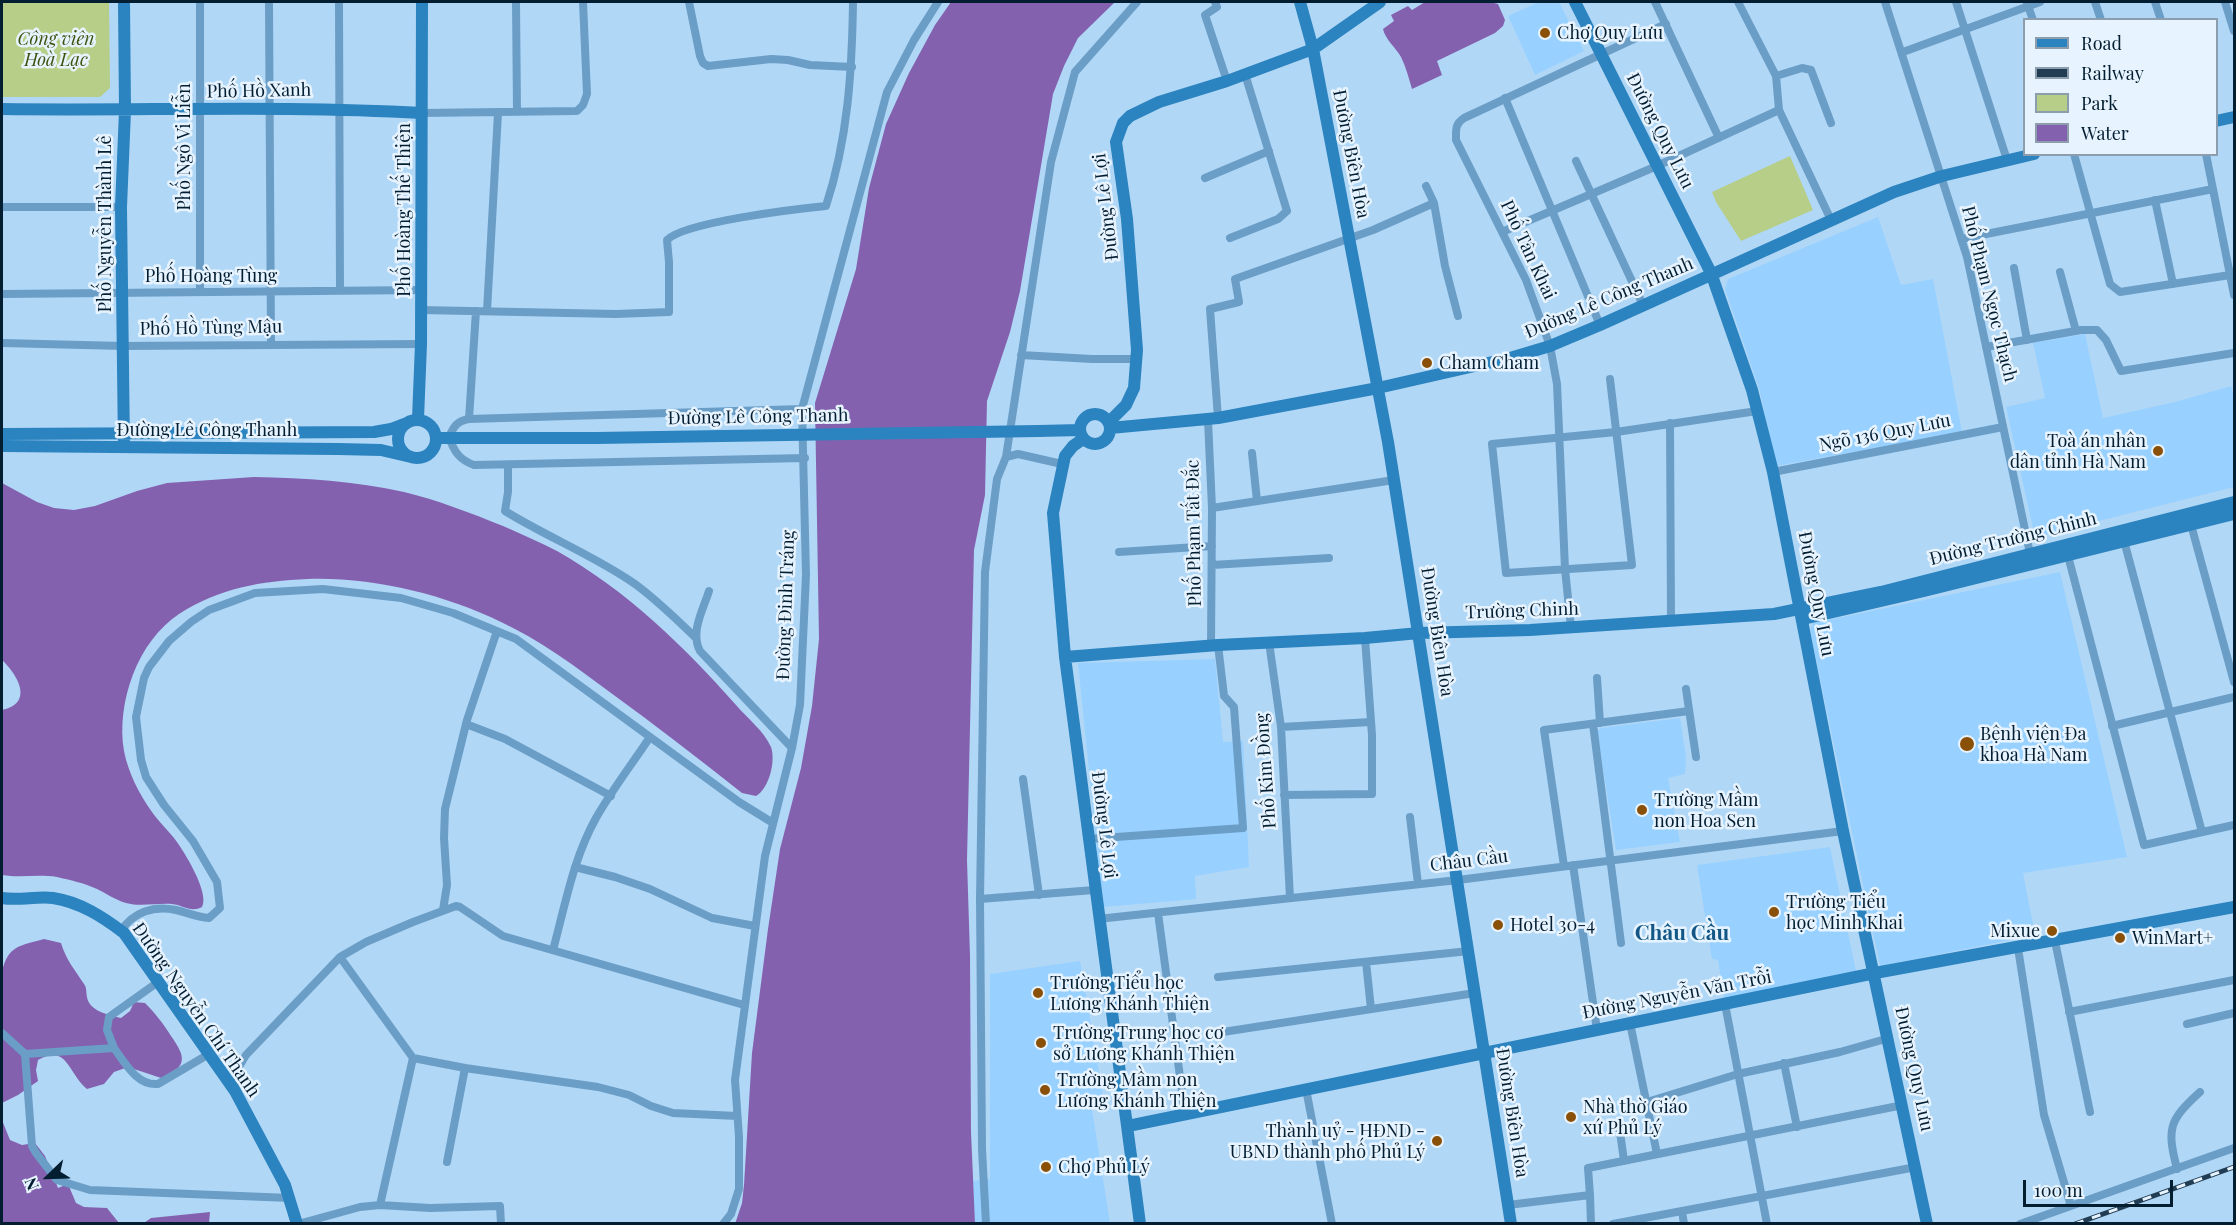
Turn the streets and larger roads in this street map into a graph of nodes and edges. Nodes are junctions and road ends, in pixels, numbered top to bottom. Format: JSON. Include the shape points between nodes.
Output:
{"nodes":[{"id":1,"x":124,"y":2,"type":"edge"},
{"id":2,"x":200,"y":2,"type":"edge"},
{"id":3,"x":269,"y":2,"type":"edge"},
{"id":4,"x":339,"y":2,"type":"edge"},
{"id":5,"x":422,"y":2,"type":"edge"},
{"id":6,"x":516,"y":2,"type":"edge"},
{"id":7,"x":583,"y":2,"type":"edge"},
{"id":8,"x":689,"y":2,"type":"edge"},
{"id":9,"x":853,"y":2,"type":"edge"},
{"id":10,"x":938,"y":2,"type":"edge"},
{"id":11,"x":1137,"y":2,"type":"edge"},
{"id":12,"x":1215,"y":2,"type":"edge"},
{"id":13,"x":1300,"y":2,"type":"edge"},
{"id":14,"x":1380,"y":2,"type":"edge"},
{"id":15,"x":1575,"y":2,"type":"edge"},
{"id":16,"x":1655,"y":2,"type":"edge"},
{"id":17,"x":1738,"y":2,"type":"edge"},
{"id":18,"x":1885,"y":2,"type":"edge"},
{"id":19,"x":1956,"y":2,"type":"edge"},
{"id":20,"x":2040,"y":2,"type":"edge"},
{"id":21,"x":2095,"y":2,"type":"edge"},
{"id":22,"x":2155,"y":2,"type":"edge"},
{"id":23,"x":2224,"y":2,"type":"edge"},
{"id":24,"x":2027,"y":4,"type":"edge"},
{"id":25,"x":2100,"y":18,"type":"edge"},
{"id":26,"x":2161,"y":18,"type":"edge"},
{"id":27,"x":1666,"y":24,"type":"junction"},
{"id":28,"x":1965,"y":30,"type":"junction"},
{"id":29,"x":2235,"y":31,"type":"edge"},
{"id":30,"x":1313,"y":49,"type":"junction"},
{"id":31,"x":1903,"y":52,"type":"junction"},
{"id":32,"x":1601,"y":53,"type":"junction"},
{"id":33,"x":852,"y":67,"type":"junction"},
{"id":34,"x":1245,"y":74,"type":"junction"},
{"id":35,"x":1776,"y":76,"type":"junction"},
{"id":36,"x":1227,"y":81,"type":"junction"},
{"id":37,"x":1504,"y":98,"type":"junction"},
{"id":38,"x":339,"y":108,"type":"junction"},
{"id":39,"x":2,"y":109,"type":"edge"},
{"id":40,"x":270,"y":109,"type":"junction"},
{"id":41,"x":201,"y":110,"type":"junction"},
{"id":42,"x":1779,"y":110,"type":"junction"},
{"id":43,"x":125,"y":111,"type":"junction"},
{"id":44,"x":517,"y":112,"type":"junction"},
{"id":45,"x":422,"y":113,"type":"junction"},
{"id":46,"x":498,"y":113,"type":"junction"},
{"id":47,"x":2235,"y":117,"type":"edge"},
{"id":48,"x":2218,"y":121,"type":"edge"},
{"id":49,"x":1831,"y":123,"type":"dead end"},
{"id":50,"x":1719,"y":138,"type":"junction"},
{"id":51,"x":1269,"y":151,"type":"junction"},
{"id":52,"x":2023,"y":156,"type":"edge"},
{"id":53,"x":2074,"y":156,"type":"edge"},
{"id":54,"x":2206,"y":156,"type":"edge"},
{"id":55,"x":2007,"y":159,"type":"junction"},
{"id":56,"x":1576,"y":161,"type":"dead end"},
{"id":57,"x":1657,"y":166,"type":"junction"},
{"id":58,"x":1942,"y":176,"type":"junction"},
{"id":59,"x":1205,"y":178,"type":"dead end"},
{"id":60,"x":1426,"y":186,"type":"dead end"},
{"id":61,"x":2213,"y":189,"type":"junction"},
{"id":62,"x":1591,"y":194,"type":"junction"},
{"id":63,"x":2155,"y":200,"type":"junction"},
{"id":64,"x":1434,"y":203,"type":"junction"},
{"id":65,"x":2,"y":207,"type":"edge"},
{"id":66,"x":121,"y":207,"type":"junction"},
{"id":67,"x":1552,"y":210,"type":"junction"},
{"id":68,"x":2089,"y":214,"type":"junction"},
{"id":69,"x":1831,"y":220,"type":"junction"},
{"id":70,"x":1502,"y":232,"type":"junction"},
{"id":71,"x":1348,"y":237,"type":"junction"},
{"id":72,"x":1230,"y":238,"type":"dead end"},
{"id":73,"x":1961,"y":239,"type":"junction"},
{"id":74,"x":2014,"y":268,"type":"dead end"},
{"id":75,"x":2060,"y":272,"type":"dead end"},
{"id":76,"x":1711,"y":273,"type":"junction"},
{"id":77,"x":2230,"y":275,"type":"junction"},
{"id":78,"x":2173,"y":284,"type":"junction"},
{"id":79,"x":422,"y":290,"type":"junction"},
{"id":80,"x":340,"y":291,"type":"junction"},
{"id":81,"x":200,"y":292,"type":"junction"},
{"id":82,"x":269,"y":292,"type":"junction"},
{"id":83,"x":123,"y":293,"type":"junction"},
{"id":84,"x":2,"y":294,"type":"edge"},
{"id":85,"x":2235,"y":295,"type":"edge"},
{"id":86,"x":1643,"y":305,"type":"junction"},
{"id":87,"x":421,"y":310,"type":"junction"},
{"id":88,"x":476,"y":311,"type":"junction"},
{"id":89,"x":487,"y":311,"type":"junction"},
{"id":90,"x":1458,"y":316,"type":"dead end"},
{"id":91,"x":1600,"y":325,"type":"junction"},
{"id":92,"x":2076,"y":331,"type":"junction"},
{"id":93,"x":2027,"y":340,"type":"junction"},
{"id":94,"x":2,"y":343,"type":"edge"},
{"id":95,"x":271,"y":344,"type":"junction"},
{"id":96,"x":421,"y":344,"type":"junction"},
{"id":97,"x":123,"y":346,"type":"junction"},
{"id":98,"x":1550,"y":346,"type":"junction"},
{"id":99,"x":1986,"y":347,"type":"junction"},
{"id":100,"x":2235,"y":353,"type":"edge"},
{"id":101,"x":1021,"y":355,"type":"junction"},
{"id":102,"x":1136,"y":359,"type":"junction"},
{"id":103,"x":1611,"y":379,"type":"dead end"},
{"id":104,"x":1378,"y":388,"type":"junction"},
{"id":105,"x":802,"y":409,"type":"junction"},
{"id":106,"x":1757,"y":411,"type":"junction"},
{"id":107,"x":418,"y":419,"type":"junction"},
{"id":108,"x":469,"y":419,"type":"junction"},
{"id":109,"x":1213,"y":419,"type":"junction"},
{"id":110,"x":1670,"y":423,"type":"junction"},
{"id":111,"x":404,"y":424,"type":"junction"},
{"id":112,"x":1109,"y":425,"type":"junction"},
{"id":113,"x":2003,"y":427,"type":"junction"},
{"id":114,"x":1616,"y":432,"type":"junction"},
{"id":115,"x":2,"y":434,"type":"edge"},
{"id":116,"x":124,"y":434,"type":"junction"},
{"id":117,"x":1082,"y":435,"type":"junction"},
{"id":118,"x":443,"y":438,"type":"junction"},
{"id":119,"x":1560,"y":438,"type":"junction"},
{"id":120,"x":2,"y":446,"type":"edge"},
{"id":121,"x":124,"y":447,"type":"junction"},
{"id":122,"x":1252,"y":453,"type":"dead end"},
{"id":123,"x":411,"y":457,"type":"junction"},
{"id":124,"x":1006,"y":457,"type":"junction"},
{"id":125,"x":805,"y":458,"type":"junction"},
{"id":126,"x":1062,"y":464,"type":"junction"},
{"id":127,"x":508,"y":465,"type":"junction"},
{"id":128,"x":1773,"y":472,"type":"junction"},
{"id":129,"x":1394,"y":480,"type":"junction"},
{"id":130,"x":1257,"y":501,"type":"junction"},
{"id":131,"x":2235,"y":502,"type":"edge"},
{"id":132,"x":1212,"y":508,"type":"junction"},
{"id":133,"x":2235,"y":514,"type":"edge"},
{"id":134,"x":2190,"y":519,"type":"junction"},
{"id":135,"x":2123,"y":535,"type":"junction"},
{"id":136,"x":1212,"y":546,"type":"junction"},
{"id":137,"x":2066,"y":549,"type":"junction"},
{"id":138,"x":1119,"y":552,"type":"dead end"},
{"id":139,"x":1329,"y":558,"type":"dead end"},
{"id":140,"x":2031,"y":559,"type":"junction"},
{"id":141,"x":1212,"y":565,"type":"junction"},
{"id":142,"x":1565,"y":569,"type":"junction"},
{"id":143,"x":709,"y":591,"type":"dead end"},
{"id":144,"x":1801,"y":614,"type":"junction"},
{"id":145,"x":1671,"y":620,"type":"junction"},
{"id":146,"x":1571,"y":627,"type":"junction"},
{"id":147,"x":497,"y":631,"type":"junction"},
{"id":148,"x":1419,"y":633,"type":"junction"},
{"id":149,"x":695,"y":637,"type":"junction"},
{"id":150,"x":1365,"y":638,"type":"junction"},
{"id":151,"x":1269,"y":642,"type":"junction"},
{"id":152,"x":1215,"y":645,"type":"junction"},
{"id":153,"x":1065,"y":657,"type":"junction"},
{"id":154,"x":1597,"y":678,"type":"dead end"},
{"id":155,"x":2235,"y":682,"type":"edge"},
{"id":156,"x":1686,"y":689,"type":"dead end"},
{"id":157,"x":2235,"y":697,"type":"edge"},
{"id":158,"x":1689,"y":711,"type":"junction"},
{"id":159,"x":2170,"y":712,"type":"junction"},
{"id":160,"x":1371,"y":722,"type":"junction"},
{"id":161,"x":1597,"y":723,"type":"junction"},
{"id":162,"x":466,"y":724,"type":"junction"},
{"id":163,"x":2112,"y":726,"type":"junction"},
{"id":164,"x":1281,"y":727,"type":"junction"},
{"id":165,"x":650,"y":737,"type":"junction"},
{"id":166,"x":792,"y":748,"type":"junction"},
{"id":167,"x":1695,"y":757,"type":"dead end"},
{"id":168,"x":1023,"y":779,"type":"dead end"},
{"id":169,"x":1284,"y":795,"type":"junction"},
{"id":170,"x":611,"y":796,"type":"junction"},
{"id":171,"x":1410,"y":817,"type":"dead end"},
{"id":172,"x":773,"y":823,"type":"junction"},
{"id":173,"x":2235,"y":825,"type":"edge"},
{"id":174,"x":1843,"y":831,"type":"junction"},
{"id":175,"x":2202,"y":832,"type":"junction"},
{"id":176,"x":1088,"y":839,"type":"junction"},
{"id":177,"x":1611,"y":860,"type":"junction"},
{"id":178,"x":1569,"y":865,"type":"junction"},
{"id":179,"x":575,"y":867,"type":"junction"},
{"id":180,"x":1458,"y":880,"type":"junction"},
{"id":181,"x":1418,"y":884,"type":"junction"},
{"id":182,"x":1094,"y":890,"type":"junction"},
{"id":183,"x":1039,"y":895,"type":"junction"},
{"id":184,"x":2,"y":898,"type":"edge"},
{"id":185,"x":1290,"y":898,"type":"junction"},
{"id":186,"x":980,"y":899,"type":"junction"},
{"id":187,"x":2235,"y":906,"type":"edge"},
{"id":188,"x":443,"y":910,"type":"junction"},
{"id":189,"x":1158,"y":913,"type":"junction"},
{"id":190,"x":1098,"y":919,"type":"junction"},
{"id":191,"x":755,"y":926,"type":"junction"},
{"id":192,"x":121,"y":931,"type":"junction"},
{"id":193,"x":2055,"y":941,"type":"junction"},
{"id":194,"x":1621,"y":943,"type":"dead end"},
{"id":195,"x":2018,"y":948,"type":"junction"},
{"id":196,"x":553,"y":950,"type":"junction"},
{"id":197,"x":1469,"y":951,"type":"junction"},
{"id":198,"x":340,"y":957,"type":"junction"},
{"id":199,"x":1366,"y":962,"type":"junction"},
{"id":200,"x":1875,"y":974,"type":"junction"},
{"id":201,"x":1218,"y":977,"type":"dead end"},
{"id":202,"x":2235,"y":980,"type":"edge"},
{"id":203,"x":158,"y":982,"type":"junction"},
{"id":204,"x":1475,"y":993,"type":"junction"},
{"id":205,"x":1725,"y":1004,"type":"junction"},
{"id":206,"x":744,"y":1005,"type":"junction"},
{"id":207,"x":1371,"y":1009,"type":"junction"},
{"id":208,"x":2069,"y":1012,"type":"junction"},
{"id":209,"x":2235,"y":1013,"type":"edge"},
{"id":210,"x":1630,"y":1023,"type":"junction"},
{"id":211,"x":2187,"y":1024,"type":"dead end"},
{"id":212,"x":1597,"y":1030,"type":"junction"},
{"id":213,"x":1223,"y":1032,"type":"dead end"},
{"id":214,"x":2,"y":1033,"type":"edge"},
{"id":215,"x":1889,"y":1038,"type":"junction"},
{"id":216,"x":114,"y":1048,"type":"junction"},
{"id":217,"x":1484,"y":1052,"type":"junction"},
{"id":218,"x":25,"y":1054,"type":"junction"},
{"id":219,"x":209,"y":1054,"type":"junction"},
{"id":220,"x":413,"y":1058,"type":"junction"},
{"id":221,"x":1784,"y":1063,"type":"junction"},
{"id":222,"x":465,"y":1068,"type":"junction"},
{"id":223,"x":1738,"y":1074,"type":"junction"},
{"id":224,"x":1306,"y":1089,"type":"junction"},
{"id":225,"x":235,"y":1091,"type":"junction"},
{"id":226,"x":2200,"y":1092,"type":"dead end"},
{"id":227,"x":1647,"y":1102,"type":"junction"},
{"id":228,"x":1903,"y":1106,"type":"junction"},
{"id":229,"x":2091,"y":1112,"type":"dead end"},
{"id":230,"x":1185,"y":1114,"type":"junction"},
{"id":231,"x":737,"y":1116,"type":"junction"},
{"id":232,"x":1128,"y":1126,"type":"junction"},
{"id":233,"x":1797,"y":1127,"type":"junction"},
{"id":234,"x":1620,"y":1132,"type":"dead end"},
{"id":235,"x":1750,"y":1137,"type":"junction"},
{"id":236,"x":2235,"y":1148,"type":"edge"},
{"id":237,"x":1658,"y":1154,"type":"junction"},
{"id":238,"x":1624,"y":1161,"type":"junction"},
{"id":239,"x":447,"y":1162,"type":"dead end"},
{"id":240,"x":1916,"y":1167,"type":"junction"},
{"id":241,"x":2177,"y":1169,"type":"junction"},
{"id":242,"x":1590,"y":1195,"type":"junction"},
{"id":243,"x":1762,"y":1196,"type":"junction"},
{"id":244,"x":290,"y":1198,"type":"junction"},
{"id":245,"x":1508,"y":1204,"type":"junction"},
{"id":246,"x":380,"y":1205,"type":"junction"},
{"id":247,"x":2071,"y":1206,"type":"junction"},
{"id":248,"x":1682,"y":1211,"type":"junction"},
{"id":249,"x":298,"y":1224,"type":"edge"},
{"id":250,"x":501,"y":1224,"type":"edge"},
{"id":251,"x":723,"y":1224,"type":"edge"},
{"id":252,"x":986,"y":1224,"type":"edge"},
{"id":253,"x":1140,"y":1224,"type":"edge"},
{"id":254,"x":1332,"y":1224,"type":"edge"},
{"id":255,"x":1511,"y":1224,"type":"edge"},
{"id":256,"x":1591,"y":1224,"type":"edge"},
{"id":257,"x":1613,"y":1224,"type":"edge"},
{"id":258,"x":1684,"y":1224,"type":"edge"},
{"id":259,"x":1767,"y":1224,"type":"edge"},
{"id":260,"x":1928,"y":1224,"type":"edge"},
{"id":261,"x":2020,"y":1224,"type":"edge"}],
"edges":[{"from":1,"to":43,"type":"street","name":"Phố Nguyễn Thành Lê"},
{"from":2,"to":41,"type":"street","name":"Phố Ngô Vi Liễn"},
{"from":3,"to":40,"type":"street"},
{"from":4,"to":38,"type":"street"},
{"from":5,"to":45,"type":"street","name":"Phố Hoàng Thế Thiện"},
{"from":6,"to":44,"type":"street"},
{"from":7,"to":44,"type":"street","name":"Phố Hồ Xanh","via":[[583,105],[577,111]]},
{"from":8,"to":33,"type":"street","via":[[699,56],[708,66],[771,59],[810,66]]},
{"from":9,"to":33,"type":"street"},
{"from":10,"to":105,"type":"street","name":"Đường Đinh Tráng","via":[[887,92]]},
{"from":11,"to":101,"type":"street","via":[[1075,72],[1051,162]]},
{"from":12,"to":36,"type":"street","via":[[1217,7],[1205,15]]},
{"from":13,"to":30,"type":"street","name":"Đường Biên Hòa"},
{"from":14,"to":30,"type":"street","name":"Đường Lê Lợi"},
{"from":15,"to":32,"type":"street","name":"Đường Quy Lưu"},
{"from":16,"to":27,"type":"street"},
{"from":17,"to":35,"type":"street"},
{"from":18,"to":31,"type":"street","name":"Phố Phạm Ngọc Thạch"},
{"from":19,"to":28,"type":"street"},
{"from":20,"to":24,"type":"street"},
{"from":21,"to":25,"type":"street"},
{"from":22,"to":26,"type":"street"},
{"from":23,"to":29,"type":"street"},
{"from":24,"to":28,"type":"street"},
{"from":27,"to":32,"type":"street","name":"Phố Tân Khai"},
{"from":27,"to":50,"type":"street"},
{"from":28,"to":31,"type":"street"},
{"from":28,"to":55,"type":"street"},
{"from":30,"to":34,"type":"street","name":"Đường Lê Lợi"},
{"from":30,"to":71,"type":"street","name":"Đường Biên Hòa"},
{"from":31,"to":58,"type":"street","name":"Phố Phạm Ngọc Thạch"},
{"from":32,"to":37,"type":"street","name":"Phố Tân Khai"},
{"from":32,"to":57,"type":"street","name":"Đường Quy Lưu"},
{"from":33,"to":89,"type":"street","via":[[845,131],[825,206],[783,210],[675,234],[667,240],[669,312]]},
{"from":34,"to":36,"type":"street","name":"Đường Lê Lợi"},
{"from":34,"to":51,"type":"street"},
{"from":35,"to":42,"type":"street"},
{"from":35,"to":49,"type":"street","via":[[1802,68],[1811,70]]},
{"from":36,"to":102,"type":"street","name":"Đường Lê Lợi","via":[[1143,109],[1130,116],[1119,131],[1116,142],[1127,219]]},
{"from":37,"to":67,"type":"street"},
{"from":37,"to":70,"type":"street","name":"Phố Tân Khai","via":[[1464,117],[1456,128],[1456,140]]},
{"from":38,"to":40,"type":"street","name":"Phố Hồ Xanh"},
{"from":38,"to":45,"type":"street","name":"Phố Hồ Xanh"},
{"from":38,"to":80,"type":"street"},
{"from":39,"to":43,"type":"street","name":"Phố Hồ Xanh"},
{"from":40,"to":41,"type":"street","name":"Phố Hồ Xanh"},
{"from":40,"to":82,"type":"street"},
{"from":41,"to":43,"type":"street","name":"Phố Hồ Xanh"},
{"from":41,"to":81,"type":"street","name":"Phố Ngô Vi Liễn"},
{"from":42,"to":50,"type":"street"},
{"from":42,"to":69,"type":"street"},
{"from":43,"to":66,"type":"street","name":"Phố Nguyễn Thành Lê"},
{"from":44,"to":46,"type":"street","name":"Phố Hồ Xanh"},
{"from":45,"to":46,"type":"street","name":"Phố Hồ Xanh"},
{"from":45,"to":79,"type":"street","name":"Phố Hoàng Thế Thiện"},
{"from":46,"to":89,"type":"street"},
{"from":47,"to":48,"type":"street"},
{"from":50,"to":57,"type":"street"},
{"from":51,"to":59,"type":"street"},
{"from":51,"to":72,"type":"street","via":[[1287,212]]},
{"from":52,"to":55,"type":"street","name":"Đường Lê Công Thanh"},
{"from":53,"to":68,"type":"street"},
{"from":54,"to":61,"type":"street"},
{"from":55,"to":58,"type":"street","name":"Đường Lê Công Thanh"},
{"from":56,"to":62,"type":"street"},
{"from":57,"to":62,"type":"street"},
{"from":57,"to":76,"type":"street","name":"Đường Quy Lưu"},
{"from":58,"to":69,"type":"street","name":"Đường Lê Công Thanh"},
{"from":58,"to":73,"type":"street","name":"Phố Phạm Ngọc Thạch"},
{"from":60,"to":64,"type":"street"},
{"from":61,"to":63,"type":"street"},
{"from":61,"to":77,"type":"street"},
{"from":62,"to":67,"type":"street"},
{"from":62,"to":86,"type":"street"},
{"from":63,"to":68,"type":"street"},
{"from":63,"to":78,"type":"street"},
{"from":64,"to":71,"type":"street"},
{"from":64,"to":90,"type":"street"},
{"from":65,"to":66,"type":"street"},
{"from":66,"to":83,"type":"street","name":"Phố Nguyễn Thành Lê"},
{"from":67,"to":70,"type":"street"},
{"from":67,"to":91,"type":"street"},
{"from":68,"to":73,"type":"street"},
{"from":68,"to":78,"type":"street","via":[[2110,284],[2120,292]]},
{"from":69,"to":76,"type":"street","name":"Đường Lê Công Thanh"},
{"from":70,"to":98,"type":"street","name":"Phố Tân Khai","via":[[1526,280]]},
{"from":71,"to":104,"type":"street","name":"Đường Biên Hòa"},
{"from":71,"to":109,"type":"street","name":"Phố Phạm Tất Đắc","via":[[1235,279],[1239,302],[1210,309]]},
{"from":73,"to":99,"type":"street","name":"Phố Phạm Ngọc Thạch"},
{"from":74,"to":93,"type":"street"},
{"from":75,"to":92,"type":"street"},
{"from":76,"to":86,"type":"street","name":"Đường Lê Công Thanh"},
{"from":76,"to":106,"type":"street","name":"Đường Quy Lưu"},
{"from":77,"to":78,"type":"street"},
{"from":77,"to":85,"type":"street"},
{"from":79,"to":80,"type":"street","name":"Phố Hoàng Tùng"},
{"from":79,"to":87,"type":"street","name":"Phố Hoàng Thế Thiện"},
{"from":80,"to":82,"type":"street","name":"Phố Hoàng Tùng"},
{"from":81,"to":82,"type":"street","name":"Phố Hoàng Tùng"},
{"from":81,"to":83,"type":"street","name":"Phố Hoàng Tùng"},
{"from":82,"to":95,"type":"street"},
{"from":83,"to":84,"type":"street","name":"Phố Hoàng Tùng"},
{"from":83,"to":97,"type":"street","name":"Phố Nguyễn Thành Lê"},
{"from":86,"to":91,"type":"street","name":"Đường Lê Công Thanh"},
{"from":87,"to":88,"type":"street"},
{"from":87,"to":96,"type":"street","name":"Phố Hoàng Thế Thiện"},
{"from":88,"to":89,"type":"street"},
{"from":88,"to":108,"type":"street"},
{"from":91,"to":98,"type":"street","name":"Đường Lê Công Thanh"},
{"from":92,"to":93,"type":"street"},
{"from":92,"to":100,"type":"street","via":[[2097,330],[2121,371]]},
{"from":93,"to":99,"type":"street"},
{"from":94,"to":97,"type":"street","name":"Phố Hồ Tùng Mậu"},
{"from":95,"to":96,"type":"street","name":"Phố Hồ Tùng Mậu"},
{"from":95,"to":97,"type":"street","name":"Phố Hồ Tùng Mậu"},
{"from":96,"to":107,"type":"street","name":"Phố Hoàng Thế Thiện"},
{"from":97,"to":116,"type":"street","name":"Phố Nguyễn Thành Lê"},
{"from":98,"to":104,"type":"street","name":"Đường Lê Công Thanh"},
{"from":98,"to":119,"type":"street","name":"Phố Tân Khai"},
{"from":99,"to":113,"type":"street","name":"Phố Phạm Ngọc Thạch"},
{"from":101,"to":102,"type":"street"},
{"from":101,"to":124,"type":"street"},
{"from":102,"to":112,"type":"street","name":"Đường Lê Lợi","via":[[1134,388]]},
{"from":103,"to":114,"type":"street"},
{"from":104,"to":109,"type":"street","name":"Đường Lê Công Thanh"},
{"from":104,"to":129,"type":"street","name":"Đường Biên Hòa"},
{"from":105,"to":108,"type":"street"},
{"from":105,"to":125,"type":"street","name":"Đường Đinh Tráng"},
{"from":106,"to":110,"type":"street"},
{"from":106,"to":128,"type":"street","name":"Đường Quy Lưu"},
{"from":107,"to":111,"type":"street"},
{"from":107,"to":118,"type":"street"},
{"from":108,"to":118,"type":"street","via":[[455,424]]},
{"from":109,"to":112,"type":"street","name":"Đường Lê Công Thanh"},
{"from":109,"to":132,"type":"street","name":"Phố Phạm Tất Đắc"},
{"from":110,"to":114,"type":"street"},
{"from":110,"to":145,"type":"street"},
{"from":111,"to":116,"type":"street","name":"Đường Lê Công Thanh","via":[[374,432]]},
{"from":111,"to":123,"type":"street","via":[[398,442]]},
{"from":112,"to":117,"type":"street","via":[[1108,437],[1101,443],[1092,444]]},
{"from":112,"to":117,"type":"street","via":[[1101,415],[1091,414],[1082,420]]},
{"from":113,"to":128,"type":"street","name":"Ngõ 136 Quy Lưu"},
{"from":113,"to":140,"type":"street","name":"Phố Phạm Ngọc Thạch"},
{"from":114,"to":119,"type":"street"},
{"from":114,"to":142,"type":"street","via":[[1632,565]]},
{"from":115,"to":116,"type":"street","name":"Đường Lê Công Thanh"},
{"from":116,"to":121,"type":"street","name":"Phố Nguyễn Thành Lê"},
{"from":117,"to":118,"type":"street","name":"Đường Lê Công Thanh","bridge":true,"via":[[1039,431]]},
{"from":117,"to":126,"type":"street","name":"Đường Lê Lợi"},
{"from":118,"to":123,"type":"street","via":[[429,454]]},
{"from":118,"to":127,"type":"street","via":[[462,460],[474,465]]},
{"from":119,"to":142,"type":"street","name":"Phố Tân Khai"},
{"from":119,"to":142,"type":"street","via":[[1492,444],[1506,573]]},
{"from":120,"to":121,"type":"street","name":"Đường Lê Công Thanh"},
{"from":121,"to":123,"type":"street","name":"Đường Lê Công Thanh","via":[[360,449]]},
{"from":122,"to":130,"type":"street"},
{"from":124,"to":126,"type":"street","via":[[1018,454]]},
{"from":124,"to":186,"type":"street","via":[[997,479],[985,572]]},
{"from":125,"to":127,"type":"street"},
{"from":125,"to":166,"type":"street","name":"Đường Đinh Tráng","via":[[806,575],[800,705]]},
{"from":126,"to":153,"type":"street","name":"Đường Lê Lợi","via":[[1053,513]]},
{"from":127,"to":149,"type":"street","via":[[505,511],[635,584]]},
{"from":128,"to":144,"type":"street","name":"Đường Quy Lưu"},
{"from":129,"to":130,"type":"street"},
{"from":129,"to":148,"type":"street","name":"Đường Biên Hòa"},
{"from":130,"to":132,"type":"street"},
{"from":131,"to":134,"type":"street","name":"Đường Trường Chinh"},
{"from":132,"to":136,"type":"street","name":"Phố Phạm Tất Đắc"},
{"from":133,"to":134,"type":"street","name":"Đường Trường Chinh"},
{"from":134,"to":135,"type":"street","name":"Đường Trường Chinh"},
{"from":134,"to":155,"type":"street"},
{"from":135,"to":137,"type":"street","name":"Đường Trường Chinh"},
{"from":135,"to":159,"type":"street"},
{"from":136,"to":138,"type":"street"},
{"from":136,"to":141,"type":"street","name":"Phố Phạm Tất Đắc"},
{"from":137,"to":140,"type":"street","name":"Đường Trường Chinh"},
{"from":137,"to":163,"type":"street"},
{"from":139,"to":141,"type":"street"},
{"from":140,"to":144,"type":"street","name":"Đường Trường Chinh"},
{"from":141,"to":152,"type":"street","name":"Phố Phạm Tất Đắc"},
{"from":142,"to":146,"type":"street","name":"Phố Tân Khai"},
{"from":143,"to":149,"type":"street"},
{"from":144,"to":145,"type":"street","name":"Trường Chinh"},
{"from":144,"to":174,"type":"street","name":"Đường Quy Lưu"},
{"from":145,"to":146,"type":"street","name":"Trường Chinh"},
{"from":146,"to":148,"type":"street","name":"Trường Chinh"},
{"from":147,"to":162,"type":"street"},
{"from":147,"to":165,"type":"street","via":[[516,639]]},
{"from":147,"to":192,"type":"street","via":[[400,598],[323,589],[255,593],[209,610],[191,622],[169,641],[149,667],[136,717],[146,777],[193,841],[217,882],[220,908],[209,918],[152,909],[139,913]]},
{"from":148,"to":150,"type":"street","name":"Trường Chinh"},
{"from":148,"to":180,"type":"street","name":"Đường Biên Hòa"},
{"from":149,"to":166,"type":"street","via":[[700,651]]},
{"from":150,"to":151,"type":"street","name":"Trường Chinh"},
{"from":150,"to":160,"type":"street"},
{"from":151,"to":152,"type":"street","name":"Trường Chinh"},
{"from":151,"to":164,"type":"street","name":"Phố Kim Đồng"},
{"from":152,"to":153,"type":"street","name":"Trường Chinh"},
{"from":152,"to":176,"type":"street","name":"Phố Phạm Tất Đắc","via":[[1224,696],[1234,707],[1243,828]]},
{"from":153,"to":176,"type":"street","name":"Đường Lê Lợi"},
{"from":154,"to":161,"type":"street"},
{"from":156,"to":158,"type":"street"},
{"from":157,"to":159,"type":"street"},
{"from":158,"to":161,"type":"street"},
{"from":158,"to":167,"type":"street"},
{"from":159,"to":163,"type":"street"},
{"from":159,"to":175,"type":"street"},
{"from":160,"to":164,"type":"street"},
{"from":160,"to":169,"type":"street","via":[[1372,794]]},
{"from":161,"to":177,"type":"street"},
{"from":161,"to":178,"type":"street","via":[[1544,730]]},
{"from":162,"to":170,"type":"street","via":[[505,740]]},
{"from":162,"to":188,"type":"street","via":[[445,808],[447,885]]},
{"from":163,"to":175,"type":"street","via":[[2144,845]]},
{"from":164,"to":169,"type":"street","name":"Phố Kim Đồng"},
{"from":165,"to":170,"type":"street"},
{"from":165,"to":172,"type":"street"},
{"from":166,"to":172,"type":"street","name":"Đường Đinh Tráng"},
{"from":168,"to":183,"type":"street"},
{"from":169,"to":185,"type":"street","name":"Phố Kim Đồng"},
{"from":170,"to":179,"type":"street"},
{"from":171,"to":181,"type":"street"},
{"from":172,"to":191,"type":"street","name":"Đường Đinh Tráng"},
{"from":173,"to":175,"type":"street"},
{"from":174,"to":177,"type":"street","name":"Châu Cầu"},
{"from":174,"to":200,"type":"street","name":"Đường Quy Lưu"},
{"from":176,"to":182,"type":"street","name":"Đường Lê Lợi"},
{"from":177,"to":178,"type":"street","name":"Châu Cầu"},
{"from":177,"to":194,"type":"street"},
{"from":178,"to":180,"type":"street","name":"Châu Cầu"},
{"from":178,"to":212,"type":"street"},
{"from":179,"to":191,"type":"street","via":[[650,889],[712,918]]},
{"from":179,"to":196,"type":"street"},
{"from":180,"to":181,"type":"street","name":"Châu Cầu"},
{"from":180,"to":197,"type":"street","name":"Đường Biên Hòa"},
{"from":181,"to":185,"type":"street","name":"Châu Cầu"},
{"from":182,"to":183,"type":"street"},
{"from":182,"to":190,"type":"street","name":"Đường Lê Lợi"},
{"from":183,"to":186,"type":"street"},
{"from":184,"to":192,"type":"street","name":"Đường Nguyễn Chí Thanh","via":[[52,898],[81,906]]},
{"from":185,"to":189,"type":"street","name":"Châu Cầu"},
{"from":186,"to":252,"type":"street"},
{"from":187,"to":193,"type":"street","name":"Đường Nguyễn Văn Trỗi"},
{"from":188,"to":196,"type":"street","via":[[460,907],[498,934]]},
{"from":188,"to":198,"type":"street"},
{"from":189,"to":190,"type":"street","name":"Châu Cầu"},
{"from":189,"to":230,"type":"street"},
{"from":190,"to":232,"type":"street","name":"Đường Lê Lợi"},
{"from":191,"to":206,"type":"street","name":"Đường Đinh Tráng"},
{"from":192,"to":203,"type":"street","name":"Đường Nguyễn Chí Thanh"},
{"from":193,"to":195,"type":"street","name":"Đường Nguyễn Văn Trỗi"},
{"from":193,"to":208,"type":"street"},
{"from":195,"to":200,"type":"street","name":"Đường Nguyễn Văn Trỗi"},
{"from":195,"to":247,"type":"street","via":[[2044,1115]]},
{"from":196,"to":206,"type":"street"},
{"from":197,"to":199,"type":"street"},
{"from":197,"to":204,"type":"street","name":"Đường Biên Hòa"},
{"from":198,"to":220,"type":"street"},
{"from":198,"to":225,"type":"street","via":[[246,1055],[237,1070]]},
{"from":199,"to":201,"type":"street"},
{"from":199,"to":207,"type":"street"},
{"from":200,"to":205,"type":"street","name":"Đường Nguyễn Văn Trỗi"},
{"from":200,"to":215,"type":"street","name":"Đường Quy Lưu"},
{"from":202,"to":208,"type":"street"},
{"from":203,"to":216,"type":"street","via":[[109,1017],[107,1030]]},
{"from":203,"to":219,"type":"street","name":"Đường Nguyễn Chí Thanh"},
{"from":204,"to":207,"type":"street"},
{"from":204,"to":217,"type":"street","name":"Đường Biên Hòa"},
{"from":205,"to":210,"type":"street","name":"Đường Nguyễn Văn Trỗi"},
{"from":205,"to":223,"type":"street"},
{"from":206,"to":231,"type":"street","name":"Đường Đinh Tráng","via":[[735,1080]]},
{"from":207,"to":213,"type":"street"},
{"from":208,"to":229,"type":"street"},
{"from":209,"to":211,"type":"street"},
{"from":210,"to":212,"type":"street","name":"Đường Nguyễn Văn Trỗi"},
{"from":210,"to":227,"type":"street"},
{"from":212,"to":217,"type":"street","name":"Đường Nguyễn Văn Trỗi"},
{"from":214,"to":218,"type":"street"},
{"from":215,"to":221,"type":"street"},
{"from":215,"to":228,"type":"street","name":"Đường Quy Lưu"},
{"from":216,"to":218,"type":"street"},
{"from":216,"to":219,"type":"street","via":[[138,1078],[152,1085]]},
{"from":217,"to":224,"type":"street","name":"Đường Nguyễn Văn Trỗi"},
{"from":217,"to":245,"type":"street","name":"Đường Biên Hòa"},
{"from":218,"to":244,"type":"street","via":[[32,1146],[57,1179],[90,1190]]},
{"from":219,"to":225,"type":"street","name":"Đường Nguyễn Chí Thanh"},
{"from":220,"to":222,"type":"street"},
{"from":220,"to":246,"type":"street"},
{"from":221,"to":223,"type":"street"},
{"from":221,"to":233,"type":"street"},
{"from":222,"to":231,"type":"street","via":[[598,1087],[673,1113]]},
{"from":222,"to":239,"type":"street"},
{"from":223,"to":227,"type":"street"},
{"from":223,"to":235,"type":"street"},
{"from":224,"to":230,"type":"street","name":"Đường Nguyễn Văn Trỗi"},
{"from":224,"to":254,"type":"street"},
{"from":225,"to":244,"type":"street","name":"Đường Nguyễn Chí Thanh"},
{"from":226,"to":241,"type":"street","via":[[2175,1119],[2172,1128],[2170,1138]]},
{"from":227,"to":237,"type":"street"},
{"from":228,"to":233,"type":"street"},
{"from":228,"to":240,"type":"street","name":"Đường Quy Lưu"},
{"from":230,"to":232,"type":"street","name":"Đường Nguyễn Văn Trỗi"},
{"from":231,"to":251,"type":"street","name":"Đường Đinh Tráng","via":[[739,1189],[731,1214]]},
{"from":232,"to":253,"type":"street","name":"Đường Lê Lợi"},
{"from":233,"to":235,"type":"street"},
{"from":234,"to":238,"type":"street"},
{"from":235,"to":237,"type":"street"},
{"from":235,"to":243,"type":"street"},
{"from":236,"to":241,"type":"street"},
{"from":237,"to":238,"type":"street"},
{"from":238,"to":242,"type":"street","via":[[1588,1168]]},
{"from":240,"to":243,"type":"street"},
{"from":240,"to":260,"type":"street","name":"Đường Quy Lưu"},
{"from":241,"to":247,"type":"street"},
{"from":242,"to":245,"type":"street"},
{"from":242,"to":256,"type":"street"},
{"from":243,"to":248,"type":"street"},
{"from":243,"to":259,"type":"street"},
{"from":244,"to":249,"type":"street","name":"Đường Nguyễn Chí Thanh"},
{"from":245,"to":255,"type":"street","name":"Đường Biên Hòa"},
{"from":246,"to":249,"type":"street"},
{"from":246,"to":250,"type":"street","via":[[500,1206]]},
{"from":247,"to":261,"type":"street"},
{"from":248,"to":257,"type":"street"},
{"from":248,"to":258,"type":"street"}]}
